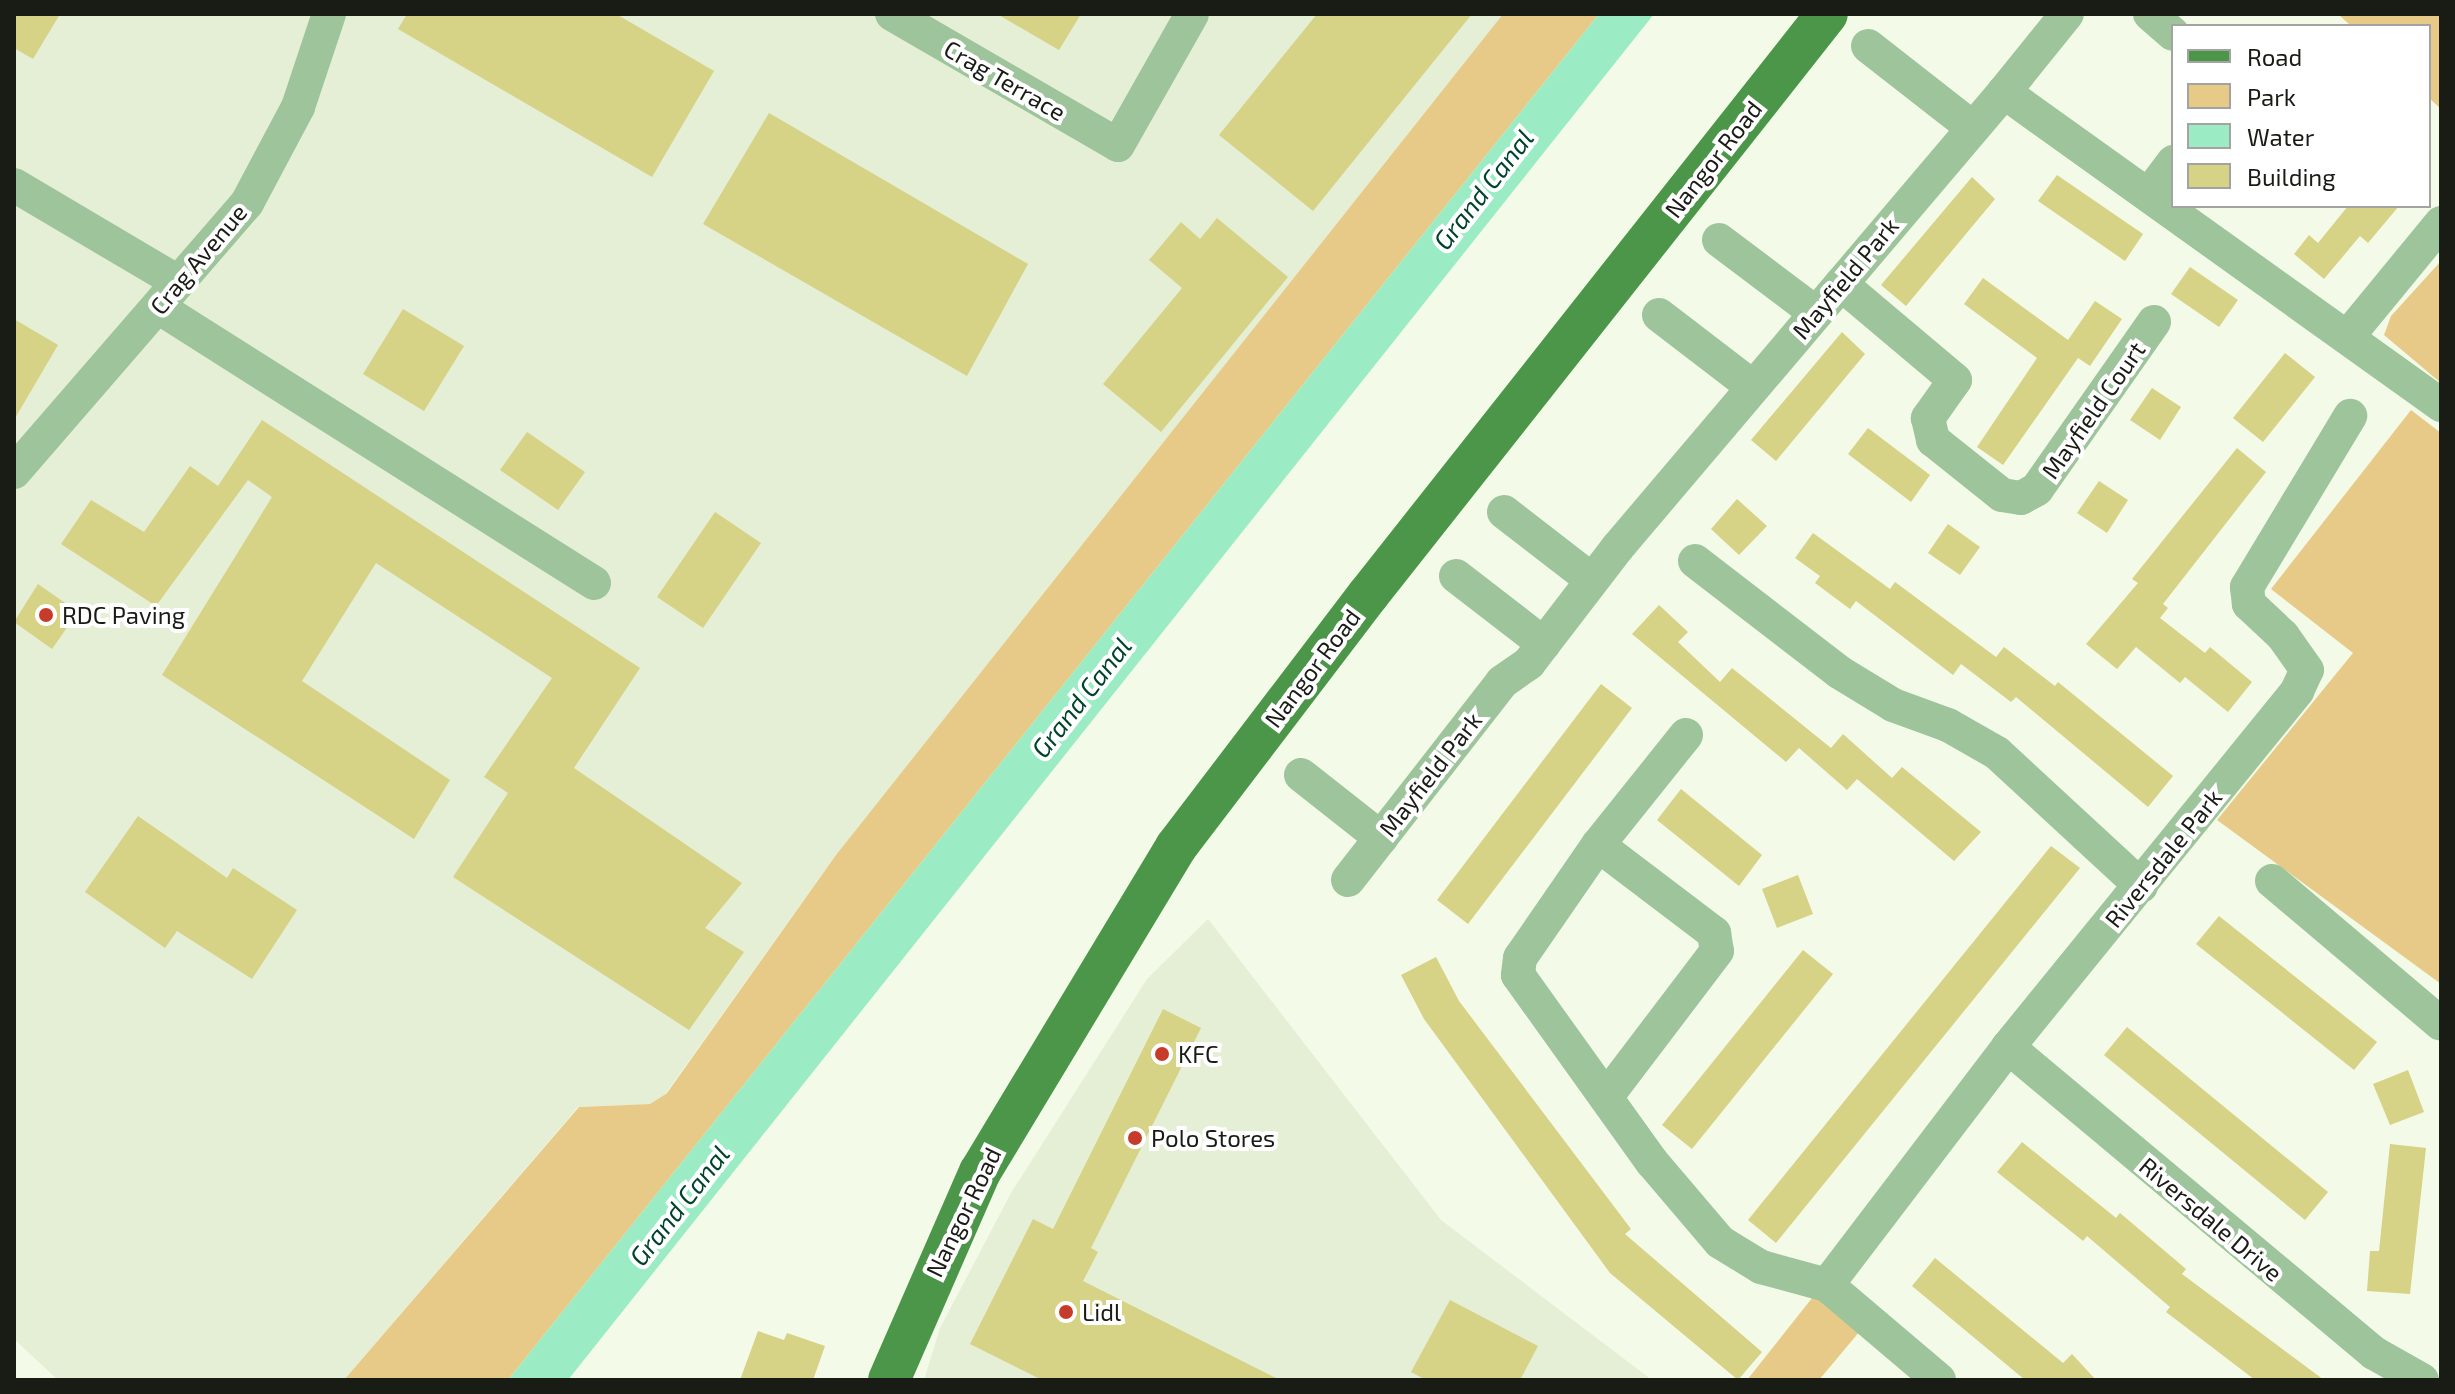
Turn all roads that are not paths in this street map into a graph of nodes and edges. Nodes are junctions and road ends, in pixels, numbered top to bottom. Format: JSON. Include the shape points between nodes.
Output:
{"nodes":[{"id":1,"x":329,"y":14,"type":"edge"},
{"id":2,"x":892,"y":14,"type":"edge"},
{"id":3,"x":1192,"y":14,"type":"edge"},
{"id":4,"x":1827,"y":14,"type":"edge"},
{"id":5,"x":2067,"y":14,"type":"edge"},
{"id":6,"x":2150,"y":14,"type":"edge"},
{"id":7,"x":2171,"y":32,"type":"edge"},
{"id":8,"x":1868,"y":46,"type":"dead end"},
{"id":9,"x":2004,"y":92,"type":"junction"},
{"id":10,"x":1973,"y":128,"type":"junction"},
{"id":11,"x":2171,"y":165,"type":"edge"},
{"id":12,"x":14,"y":185,"type":"edge"},
{"id":13,"x":2150,"y":193,"type":"junction"},
{"id":14,"x":2171,"y":208,"type":"edge"},
{"id":15,"x":2171,"y":208,"type":"edge"},
{"id":16,"x":2441,"y":223,"type":"edge"},
{"id":17,"x":1719,"y":240,"type":"dead end"},
{"id":18,"x":1841,"y":284,"type":"junction"},
{"id":19,"x":168,"y":295,"type":"junction"},
{"id":20,"x":1816,"y":313,"type":"junction"},
{"id":21,"x":1659,"y":315,"type":"dead end"},
{"id":22,"x":2154,"y":322,"type":"dead end"},
{"id":23,"x":2349,"y":335,"type":"junction"},
{"id":24,"x":1753,"y":387,"type":"junction"},
{"id":25,"x":2441,"y":405,"type":"edge"},
{"id":26,"x":2350,"y":416,"type":"dead end"},
{"id":27,"x":14,"y":472,"type":"edge"},
{"id":28,"x":1504,"y":512,"type":"dead end"},
{"id":29,"x":1695,"y":561,"type":"dead end"},
{"id":30,"x":1456,"y":576,"type":"dead end"},
{"id":31,"x":1592,"y":580,"type":"junction"},
{"id":32,"x":594,"y":583,"type":"dead end"},
{"id":33,"x":1544,"y":644,"type":"junction"},
{"id":34,"x":1686,"y":735,"type":"dead end"},
{"id":35,"x":1301,"y":775,"type":"dead end"},
{"id":36,"x":1381,"y":838,"type":"junction"},
{"id":37,"x":1598,"y":845,"type":"junction"},
{"id":38,"x":1348,"y":880,"type":"dead end"},
{"id":39,"x":2272,"y":881,"type":"dead end"},
{"id":40,"x":2141,"y":886,"type":"junction"},
{"id":41,"x":2441,"y":1024,"type":"edge"},
{"id":42,"x":2008,"y":1047,"type":"junction"},
{"id":43,"x":1606,"y":1097,"type":"junction"},
{"id":44,"x":1827,"y":1285,"type":"junction"},
{"id":45,"x":889,"y":1380,"type":"edge"},
{"id":46,"x":1939,"y":1380,"type":"edge"},
{"id":47,"x":2422,"y":1380,"type":"edge"}],
"edges":[{"from":1,"to":19,"type":"street","name":"Crag Avenue","via":[[298,107],[267,172]]},
{"from":2,"to":3,"type":"street","name":"Crag Terrace","via":[[1118,145]]},
{"from":4,"to":45,"type":"main road","name":"Nangor Road","via":[[1176,847],[980,1172]]},
{"from":5,"to":9,"type":"street","name":"Mayfield Park"},
{"from":6,"to":7,"type":"street"},
{"from":8,"to":10,"type":"street"},
{"from":9,"to":10,"type":"street","name":"Mayfield Park"},
{"from":9,"to":13,"type":"street"},
{"from":10,"to":18,"type":"street","name":"Mayfield Park"},
{"from":11,"to":13,"type":"street"},
{"from":12,"to":19,"type":"street"},
{"from":13,"to":15,"type":"street"},
{"from":14,"to":23,"type":"street"},
{"from":16,"to":23,"type":"street"},
{"from":17,"to":20,"type":"street"},
{"from":18,"to":20,"type":"street","name":"Mayfield Park"},
{"from":18,"to":22,"type":"street","name":"Mayfield Court","via":[[1955,380],[1928,418],[1933,440],[2002,495],[2021,498],[2037,489]]},
{"from":19,"to":27,"type":"street","name":"Crag Avenue"},
{"from":19,"to":32,"type":"street"},
{"from":20,"to":24,"type":"street","name":"Mayfield Park"},
{"from":21,"to":24,"type":"street"},
{"from":23,"to":25,"type":"street"},
{"from":24,"to":31,"type":"street","name":"Mayfield Park"},
{"from":26,"to":40,"type":"street","name":"Riversdale Park","via":[[2247,587],[2249,604],[2283,636],[2307,670],[2297,691]]},
{"from":28,"to":31,"type":"street"},
{"from":29,"to":40,"type":"street","via":[[1839,672],[1893,705],[1948,725],[1997,753]]},
{"from":30,"to":33,"type":"street"},
{"from":31,"to":33,"type":"street","name":"Mayfield Park"},
{"from":33,"to":36,"type":"street","name":"Mayfield Park","via":[[1529,663],[1502,682]]},
{"from":34,"to":37,"type":"street"},
{"from":35,"to":36,"type":"street"},
{"from":36,"to":38,"type":"street","name":"Mayfield Park"},
{"from":37,"to":43,"type":"street","via":[[1520,958],[1518,975]]},
{"from":37,"to":43,"type":"street","via":[[1714,933],[1717,951]]},
{"from":39,"to":41,"type":"street"},
{"from":40,"to":42,"type":"street","name":"Riversdale Park"},
{"from":42,"to":44,"type":"street","name":"Riversdale Park"},
{"from":42,"to":47,"type":"street","name":"Riversdale Drive","via":[[2374,1353]]},
{"from":43,"to":44,"type":"street","via":[[1652,1162],[1720,1242],[1761,1267]]},
{"from":44,"to":46,"type":"street"}]}
